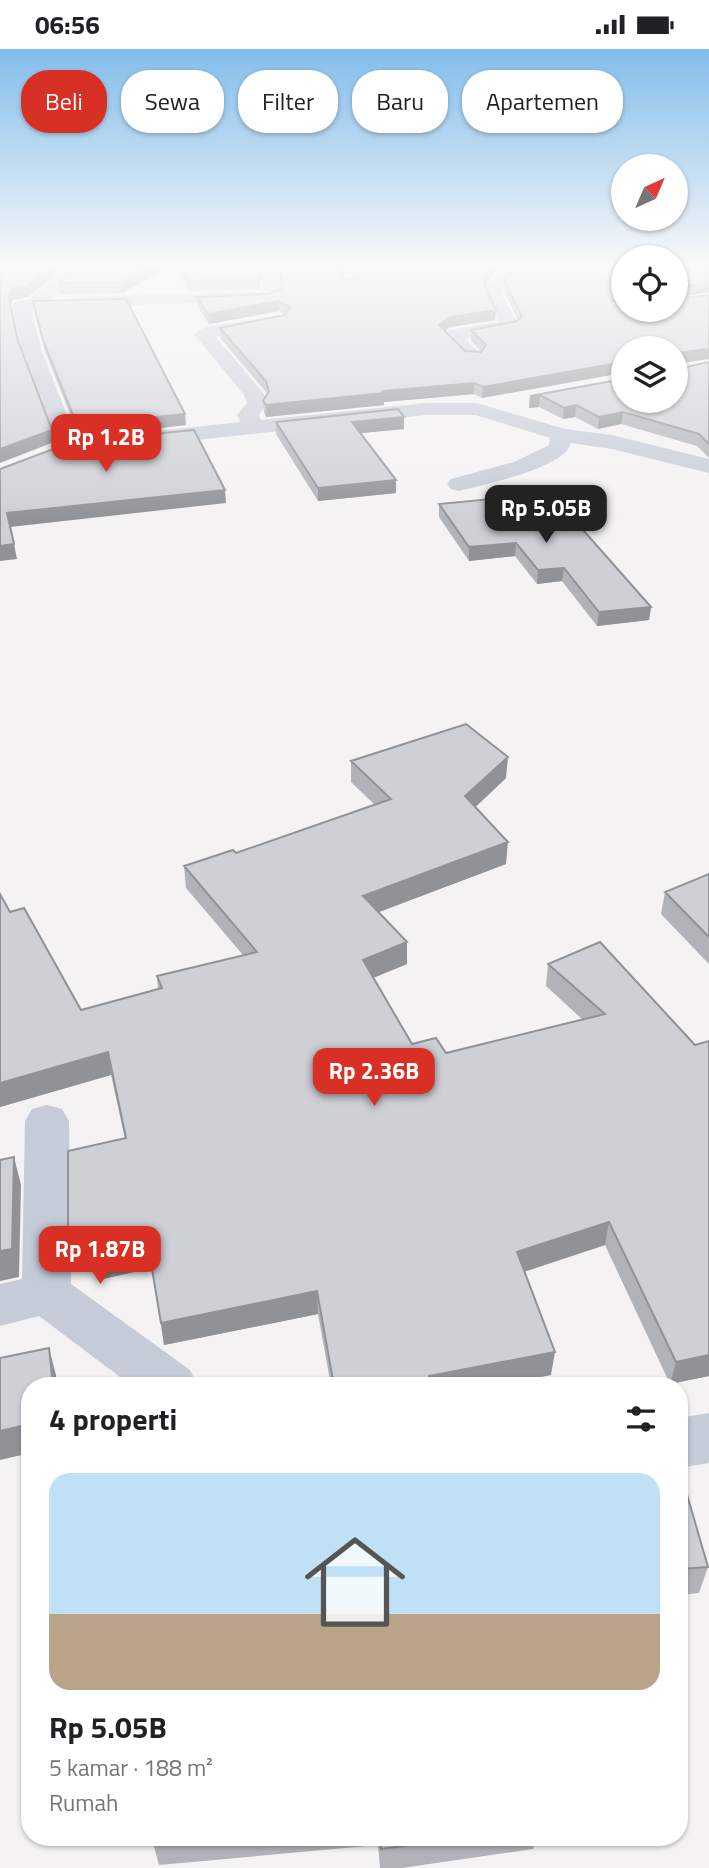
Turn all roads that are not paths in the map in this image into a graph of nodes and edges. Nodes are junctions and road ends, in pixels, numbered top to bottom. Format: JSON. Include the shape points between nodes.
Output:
{"nodes":[{"id":1,"x":32,"y":352,"type":"edge"},
{"id":2,"x":218,"y":352,"type":"edge"},
{"id":3,"x":468,"y":352,"type":"edge"},
{"id":4,"x":473,"y":356,"type":"edge"},
{"id":5,"x":514,"y":400,"type":"dead end"},
{"id":6,"x":477,"y":408,"type":"junction"},
{"id":7,"x":252,"y":425,"type":"junction"},
{"id":8,"x":562,"y":435,"type":"junction"},
{"id":9,"x":69,"y":447,"type":"junction"},
{"id":10,"x":709,"y":448,"type":"edge"},
{"id":11,"x":46,"y":456,"type":"edge"},
{"id":12,"x":680,"y":459,"type":"junction"},
{"id":13,"x":709,"y":466,"type":"edge"},
{"id":14,"x":459,"y":484,"type":"dead end"},
{"id":15,"x":47,"y":1121,"type":"dead end"},
{"id":16,"x":23,"y":1300,"type":"edge"},
{"id":17,"x":156,"y":1377,"type":"edge"},
{"id":18,"x":709,"y":1438,"type":"edge"},
{"id":19,"x":688,"y":1442,"type":"edge"}],
"edges":[{"from":1,"to":9,"type":"street"},
{"from":2,"to":7,"type":"street","via":[[254,394],[257,403],[248,415]]},
{"from":3,"to":4,"type":"street"},
{"from":5,"to":6,"type":"street"},
{"from":6,"to":7,"type":"street"},
{"from":6,"to":8,"type":"street"},
{"from":7,"to":9,"type":"street"},
{"from":8,"to":12,"type":"street"},
{"from":8,"to":14,"type":"street","via":[[559,448],[540,460]]},
{"from":9,"to":11,"type":"street"},
{"from":10,"to":12,"type":"street"},
{"from":12,"to":13,"type":"street"},
{"from":15,"to":16,"type":"street"},
{"from":16,"to":17,"type":"street"},
{"from":18,"to":19,"type":"street"}]}
